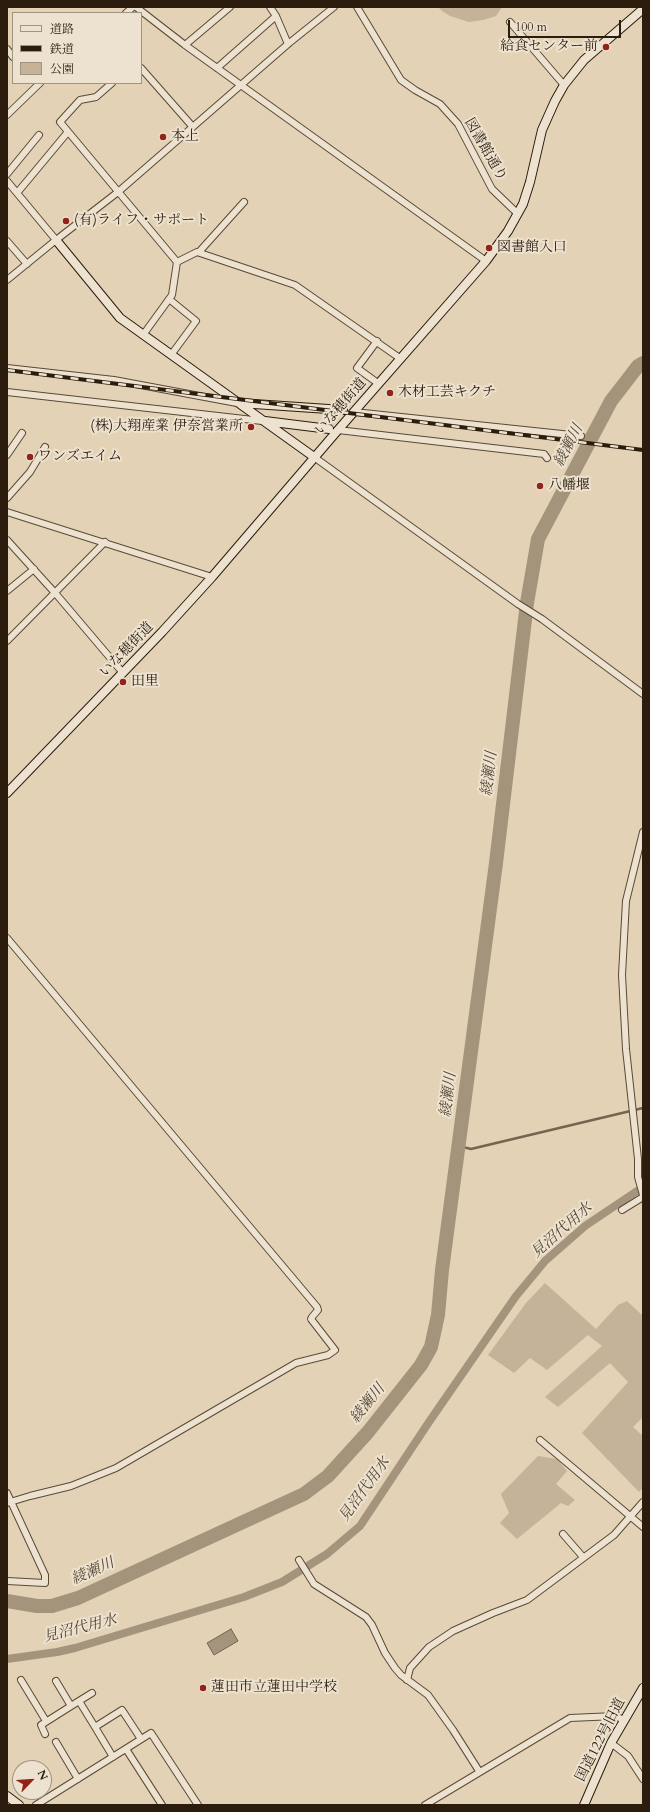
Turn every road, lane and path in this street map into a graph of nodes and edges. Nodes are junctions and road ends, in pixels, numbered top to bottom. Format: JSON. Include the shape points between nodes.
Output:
{"nodes":[{"id":1,"x":136,"y":7,"type":"edge"},
{"id":2,"x":230,"y":7,"type":"edge"},
{"id":3,"x":270,"y":7,"type":"edge"},
{"id":4,"x":334,"y":7,"type":"edge"},
{"id":5,"x":357,"y":7,"type":"edge"},
{"id":6,"x":643,"y":9,"type":"edge"},
{"id":7,"x":276,"y":16,"type":"junction"},
{"id":8,"x":510,"y":22,"type":"dead end"},
{"id":9,"x":288,"y":44,"type":"junction"},
{"id":10,"x":185,"y":45,"type":"junction"},
{"id":11,"x":217,"y":68,"type":"junction"},
{"id":12,"x":142,"y":69,"type":"edge"},
{"id":13,"x":37,"y":84,"type":"edge"},
{"id":14,"x":111,"y":84,"type":"edge"},
{"id":15,"x":241,"y":85,"type":"junction"},
{"id":16,"x":564,"y":85,"type":"junction"},
{"id":17,"x":7,"y":115,"type":"edge"},
{"id":18,"x":192,"y":126,"type":"junction"},
{"id":19,"x":67,"y":132,"type":"junction"},
{"id":20,"x":39,"y":135,"type":"dead end"},
{"id":21,"x":7,"y":174,"type":"edge"},
{"id":22,"x":7,"y":181,"type":"edge"},
{"id":23,"x":118,"y":192,"type":"junction"},
{"id":24,"x":17,"y":193,"type":"junction"},
{"id":25,"x":244,"y":202,"type":"dead end"},
{"id":26,"x":518,"y":214,"type":"junction"},
{"id":27,"x":56,"y":240,"type":"junction"},
{"id":28,"x":7,"y":241,"type":"edge"},
{"id":29,"x":199,"y":252,"type":"junction"},
{"id":30,"x":486,"y":261,"type":"junction"},
{"id":31,"x":176,"y":262,"type":"junction"},
{"id":32,"x":27,"y":264,"type":"junction"},
{"id":33,"x":7,"y":280,"type":"edge"},
{"id":34,"x":169,"y":300,"type":"junction"},
{"id":35,"x":143,"y":335,"type":"junction"},
{"id":36,"x":377,"y":341,"type":"junction"},
{"id":37,"x":171,"y":355,"type":"junction"},
{"id":38,"x":400,"y":359,"type":"junction"},
{"id":39,"x":7,"y":368,"type":"edge"},
{"id":40,"x":379,"y":384,"type":"junction"},
{"id":41,"x":7,"y":392,"type":"edge"},
{"id":42,"x":239,"y":403,"type":"junction"},
{"id":43,"x":343,"y":410,"type":"dead end"},
{"id":44,"x":354,"y":412,"type":"junction"},
{"id":45,"x":264,"y":421,"type":"junction"},
{"id":46,"x":329,"y":429,"type":"dead end"},
{"id":47,"x":338,"y":430,"type":"junction"},
{"id":48,"x":22,"y":433,"type":"dead end"},
{"id":49,"x":581,"y":436,"type":"dead end"},
{"id":50,"x":45,"y":447,"type":"dead end"},
{"id":51,"x":7,"y":455,"type":"edge"},
{"id":52,"x":314,"y":457,"type":"junction"},
{"id":53,"x":547,"y":458,"type":"dead end"},
{"id":54,"x":7,"y":498,"type":"edge"},
{"id":55,"x":7,"y":512,"type":"edge"},
{"id":56,"x":7,"y":540,"type":"edge"},
{"id":57,"x":105,"y":542,"type":"junction"},
{"id":58,"x":34,"y":569,"type":"junction"},
{"id":59,"x":212,"y":577,"type":"junction"},
{"id":60,"x":7,"y":591,"type":"edge"},
{"id":61,"x":56,"y":594,"type":"junction"},
{"id":62,"x":7,"y":641,"type":"edge"},
{"id":63,"x":123,"y":673,"type":"junction"},
{"id":64,"x":643,"y":694,"type":"edge"},
{"id":65,"x":7,"y":793,"type":"edge"},
{"id":66,"x":643,"y":832,"type":"edge"},
{"id":67,"x":7,"y":938,"type":"edge"},
{"id":68,"x":643,"y":1195,"type":"edge"},
{"id":69,"x":622,"y":1210,"type":"dead end"},
{"id":70,"x":540,"y":1440,"type":"dead end"},
{"id":71,"x":7,"y":1493,"type":"edge"},
{"id":72,"x":9,"y":1502,"type":"edge"},
{"id":73,"x":643,"y":1502,"type":"edge"},
{"id":74,"x":631,"y":1516,"type":"junction"},
{"id":75,"x":643,"y":1527,"type":"edge"},
{"id":76,"x":563,"y":1534,"type":"dead end"},
{"id":77,"x":583,"y":1557,"type":"junction"},
{"id":78,"x":300,"y":1562,"type":"dead end"},
{"id":79,"x":7,"y":1581,"type":"edge"},
{"id":80,"x":21,"y":1680,"type":"dead end"},
{"id":81,"x":407,"y":1680,"type":"junction"},
{"id":82,"x":56,"y":1681,"type":"dead end"},
{"id":83,"x":643,"y":1688,"type":"edge"},
{"id":84,"x":92,"y":1693,"type":"dead end"},
{"id":85,"x":79,"y":1701,"type":"junction"},
{"id":86,"x":71,"y":1706,"type":"junction"},
{"id":87,"x":624,"y":1720,"type":"junction"},
{"id":88,"x":46,"y":1722,"type":"junction"},
{"id":89,"x":95,"y":1726,"type":"junction"},
{"id":90,"x":46,"y":1734,"type":"dead end"},
{"id":91,"x":141,"y":1739,"type":"junction"},
{"id":92,"x":56,"y":1742,"type":"dead end"},
{"id":93,"x":610,"y":1743,"type":"junction"},
{"id":94,"x":126,"y":1749,"type":"junction"},
{"id":95,"x":113,"y":1757,"type":"junction"},
{"id":96,"x":479,"y":1771,"type":"junction"},
{"id":97,"x":78,"y":1779,"type":"junction"},
{"id":98,"x":643,"y":1779,"type":"edge"},
{"id":99,"x":52,"y":1795,"type":"edge"},
{"id":100,"x":7,"y":1796,"type":"edge"},
{"id":101,"x":19,"y":1805,"type":"edge"},
{"id":102,"x":162,"y":1805,"type":"edge"},
{"id":103,"x":198,"y":1805,"type":"edge"},
{"id":104,"x":425,"y":1805,"type":"edge"},
{"id":105,"x":584,"y":1805,"type":"edge"}],
"edges":[{"from":1,"to":10,"type":"street"},
{"from":2,"to":10,"type":"street"},
{"from":3,"to":7,"type":"street"},
{"from":4,"to":9,"type":"street"},
{"from":5,"to":26,"type":"street","name":"図書館通り","via":[[401,80],[440,104],[458,124],[492,189]]},
{"from":6,"to":16,"type":"street","name":"いな穂街道","via":[[584,60]]},
{"from":7,"to":9,"type":"street"},
{"from":7,"to":11,"type":"street"},
{"from":8,"to":16,"type":"street"},
{"from":9,"to":15,"type":"street"},
{"from":10,"to":11,"type":"street"},
{"from":11,"to":15,"type":"street"},
{"from":12,"to":18,"type":"street"},
{"from":13,"to":17,"type":"street"},
{"from":14,"to":19,"type":"street","via":[[96,97],[80,100],[60,122]]},
{"from":15,"to":18,"type":"street"},
{"from":15,"to":30,"type":"street"},
{"from":16,"to":26,"type":"street","name":"いな穂街道","via":[[542,130],[530,182]]},
{"from":18,"to":23,"type":"street"},
{"from":19,"to":23,"type":"street"},
{"from":19,"to":24,"type":"street"},
{"from":20,"to":21,"type":"street"},
{"from":22,"to":24,"type":"street"},
{"from":23,"to":27,"type":"street"},
{"from":23,"to":31,"type":"street"},
{"from":24,"to":27,"type":"street"},
{"from":25,"to":29,"type":"street"},
{"from":26,"to":30,"type":"street","name":"いな穂街道"},
{"from":27,"to":32,"type":"street"},
{"from":27,"to":35,"type":"street","via":[[120,318]]},
{"from":28,"to":32,"type":"street"},
{"from":29,"to":31,"type":"street"},
{"from":29,"to":36,"type":"street","via":[[295,285]]},
{"from":30,"to":38,"type":"street","name":"いな穂街道"},
{"from":31,"to":34,"type":"street","via":[[172,295]]},
{"from":32,"to":33,"type":"street"},
{"from":34,"to":35,"type":"street"},
{"from":34,"to":37,"type":"street","via":[[196,322]]},
{"from":35,"to":37,"type":"street"},
{"from":36,"to":38,"type":"street"},
{"from":36,"to":40,"type":"street","via":[[357,368]]},
{"from":37,"to":42,"type":"street"},
{"from":38,"to":40,"type":"street","name":"いな穂街道"},
{"from":39,"to":42,"type":"street","via":[[114,380]]},
{"from":40,"to":44,"type":"street","name":"いな穂街道"},
{"from":41,"to":45,"type":"street"},
{"from":42,"to":43,"type":"street"},
{"from":42,"to":45,"type":"street"},
{"from":44,"to":47,"type":"street","name":"いな穂街道"},
{"from":44,"to":49,"type":"street"},
{"from":45,"to":46,"type":"street"},
{"from":45,"to":52,"type":"street"},
{"from":47,"to":52,"type":"street","name":"いな穂街道"},
{"from":47,"to":53,"type":"street","via":[[544,454]]},
{"from":48,"to":51,"type":"street"},
{"from":50,"to":54,"type":"street","via":[[30,472]]},
{"from":52,"to":59,"type":"street","name":"いな穂街道"},
{"from":52,"to":64,"type":"street"},
{"from":55,"to":57,"type":"street"},
{"from":56,"to":58,"type":"street"},
{"from":57,"to":59,"type":"street"},
{"from":57,"to":61,"type":"street"},
{"from":58,"to":60,"type":"street"},
{"from":58,"to":61,"type":"street"},
{"from":59,"to":63,"type":"street","name":"いな穂街道"},
{"from":61,"to":62,"type":"street"},
{"from":61,"to":63,"type":"street"},
{"from":63,"to":65,"type":"street","name":"いな穂街道"},
{"from":66,"to":68,"type":"street","via":[[626,901],[622,975],[626,1049],[639,1183]]},
{"from":67,"to":72,"type":"street","via":[[317,1307],[318,1310],[311,1319],[335,1350],[328,1355],[296,1363],[116,1468],[71,1486]]},
{"from":68,"to":69,"type":"street"},
{"from":70,"to":74,"type":"street"},
{"from":71,"to":72,"type":"street"},
{"from":72,"to":79,"type":"street","via":[[45,1575],[44,1583]]},
{"from":73,"to":74,"type":"street"},
{"from":74,"to":75,"type":"street"},
{"from":74,"to":77,"type":"street","via":[[614,1535]]},
{"from":76,"to":77,"type":"street"},
{"from":77,"to":81,"type":"street","via":[[527,1600],[471,1622],[440,1639],[410,1668]]},
{"from":78,"to":81,"type":"street","via":[[314,1584],[366,1617],[385,1653],[400,1675]]},
{"from":80,"to":88,"type":"street"},
{"from":81,"to":96,"type":"street","via":[[428,1694]]},
{"from":82,"to":86,"type":"street"},
{"from":83,"to":87,"type":"street","name":"国道122号旧道"},
{"from":84,"to":85,"type":"street"},
{"from":85,"to":86,"type":"street"},
{"from":85,"to":89,"type":"street"},
{"from":86,"to":88,"type":"street"},
{"from":87,"to":93,"type":"street","name":"国道122号旧道"},
{"from":87,"to":96,"type":"street","via":[[616,1716],[570,1718]]},
{"from":88,"to":90,"type":"street","via":[[40,1725]]},
{"from":89,"to":91,"type":"street","via":[[122,1710]]},
{"from":89,"to":95,"type":"street"},
{"from":91,"to":94,"type":"street"},
{"from":91,"to":103,"type":"street","via":[[151,1733]]},
{"from":92,"to":97,"type":"street"},
{"from":93,"to":98,"type":"street","via":[[628,1756]]},
{"from":93,"to":105,"type":"street","name":"国道122号旧道"},
{"from":94,"to":95,"type":"street"},
{"from":94,"to":102,"type":"street"},
{"from":95,"to":97,"type":"street"},
{"from":96,"to":104,"type":"street"},
{"from":97,"to":99,"type":"street"},
{"from":100,"to":101,"type":"street"}]}
